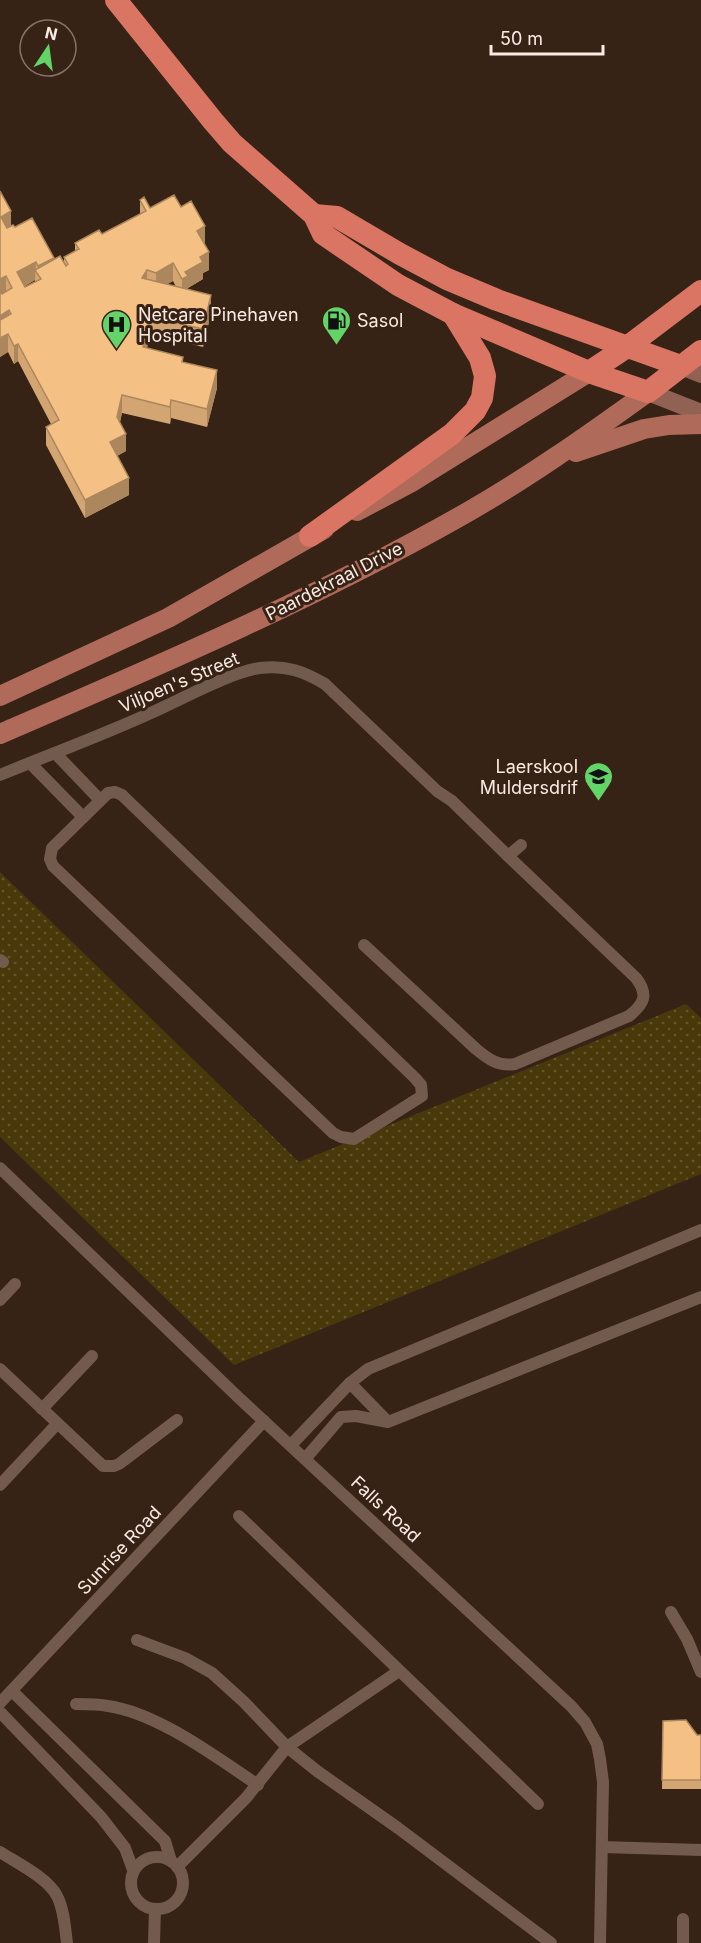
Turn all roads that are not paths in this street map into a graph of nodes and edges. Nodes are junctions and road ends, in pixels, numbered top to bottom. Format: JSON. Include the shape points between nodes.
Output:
{"nodes":[{"id":1,"x":116,"y":0,"type":"edge"},
{"id":2,"x":314,"y":215,"type":"junction"},
{"id":3,"x":701,"y":291,"type":"edge"},
{"id":4,"x":453,"y":314,"type":"junction"},
{"id":5,"x":627,"y":347,"type":"junction"},
{"id":6,"x":701,"y":351,"type":"edge"},
{"id":7,"x":691,"y":370,"type":"edge"},
{"id":8,"x":589,"y":372,"type":"junction"},
{"id":9,"x":648,"y":392,"type":"junction"},
{"id":10,"x":701,"y":413,"type":"edge"},
{"id":11,"x":701,"y":424,"type":"edge"},
{"id":12,"x":550,"y":460,"type":"junction"},
{"id":13,"x":310,"y":536,"type":"junction"},
{"id":14,"x":0,"y":696,"type":"edge"},
{"id":15,"x":0,"y":734,"type":"edge"},
{"id":16,"x":55,"y":753,"type":"junction"},
{"id":17,"x":30,"y":763,"type":"junction"},
{"id":18,"x":0,"y":775,"type":"edge"},
{"id":19,"x":100,"y":800,"type":"junction"},
{"id":20,"x":83,"y":817,"type":"junction"},
{"id":21,"x":521,"y":845,"type":"dead end"},
{"id":22,"x":508,"y":856,"type":"junction"},
{"id":23,"x":364,"y":945,"type":"dead end"},
{"id":24,"x":0,"y":1168,"type":"edge"},
{"id":25,"x":701,"y":1230,"type":"edge"},
{"id":26,"x":15,"y":1284,"type":"dead end"},
{"id":27,"x":701,"y":1297,"type":"edge"},
{"id":28,"x":0,"y":1300,"type":"edge"},
{"id":29,"x":92,"y":1356,"type":"dead end"},
{"id":30,"x":0,"y":1369,"type":"edge"},
{"id":31,"x":350,"y":1383,"type":"junction"},
{"id":32,"x":42,"y":1409,"type":"junction"},
{"id":33,"x":177,"y":1420,"type":"dead end"},
{"id":34,"x":264,"y":1421,"type":"junction"},
{"id":35,"x":314,"y":1421,"type":"junction"},
{"id":36,"x":388,"y":1422,"type":"junction"},
{"id":37,"x":57,"y":1424,"type":"junction"},
{"id":38,"x":326,"y":1434,"type":"junction"},
{"id":39,"x":291,"y":1445,"type":"junction"},
{"id":40,"x":305,"y":1458,"type":"junction"},
{"id":41,"x":0,"y":1485,"type":"edge"},
{"id":42,"x":239,"y":1516,"type":"dead end"},
{"id":43,"x":672,"y":1612,"type":"dead end"},
{"id":44,"x":137,"y":1640,"type":"dead end"},
{"id":45,"x":399,"y":1671,"type":"junction"},
{"id":46,"x":701,"y":1672,"type":"edge"},
{"id":47,"x":12,"y":1691,"type":"junction"},
{"id":48,"x":0,"y":1703,"type":"edge"},
{"id":49,"x":76,"y":1704,"type":"dead end"},
{"id":50,"x":0,"y":1712,"type":"edge"},
{"id":51,"x":288,"y":1747,"type":"junction"},
{"id":52,"x":258,"y":1785,"type":"junction"},
{"id":53,"x":538,"y":1804,"type":"dead end"},
{"id":54,"x":602,"y":1846,"type":"junction"},
{"id":55,"x":701,"y":1850,"type":"edge"},
{"id":56,"x":0,"y":1852,"type":"edge"},
{"id":57,"x":174,"y":1864,"type":"junction"},
{"id":58,"x":133,"y":1870,"type":"junction"},
{"id":59,"x":155,"y":1909,"type":"junction"},
{"id":60,"x":683,"y":1919,"type":"dead end"},
{"id":61,"x":67,"y":1943,"type":"edge"},
{"id":62,"x":154,"y":1943,"type":"edge"},
{"id":63,"x":551,"y":1943,"type":"edge"},
{"id":64,"x":600,"y":1943,"type":"edge"},
{"id":65,"x":683,"y":1943,"type":"edge"}],
"edges":[{"from":1,"to":2,"type":"highway","via":[[232,143]]},
{"from":2,"to":4,"type":"highway","via":[[322,234],[399,285]]},
{"from":2,"to":5,"type":"highway","via":[[337,217],[399,254],[487,296]]},
{"from":3,"to":5,"type":"highway"},
{"from":4,"to":8,"type":"highway"},
{"from":4,"to":13,"type":"highway","via":[[480,358],[485,376],[482,398],[475,411],[452,434]]},
{"from":5,"to":7,"type":"highway"},
{"from":5,"to":8,"type":"highway"},
{"from":6,"to":7,"type":"highway"},
{"from":7,"to":9,"type":"highway"},
{"from":8,"to":9,"type":"highway"},
{"from":8,"to":13,"type":"main road","via":[[410,483]]},
{"from":9,"to":10,"type":"main road"},
{"from":9,"to":12,"type":"main road","name":"Paardekraal Drive"},
{"from":11,"to":12,"type":"main road","via":[[644,429]]},
{"from":12,"to":15,"type":"main road","name":"Paardekraal Drive","via":[[460,516],[333,583]]},
{"from":13,"to":14,"type":"main road","via":[[168,618]]},
{"from":16,"to":17,"type":"street","name":"Viljoen's Street"},
{"from":16,"to":19,"type":"street"},
{"from":16,"to":22,"type":"street","name":"Viljoen's Street","via":[[236,675],[258,668],[305,672],[325,684]]},
{"from":17,"to":18,"type":"street","name":"Viljoen's Street"},
{"from":17,"to":20,"type":"street"},
{"from":19,"to":20,"type":"street"},
{"from":19,"to":20,"type":"street","via":[[108,793],[122,795],[422,1085],[422,1096],[354,1139],[333,1133],[53,866],[51,848]]},
{"from":21,"to":22,"type":"street"},
{"from":22,"to":23,"type":"street","name":"Viljoen's Street","via":[[636,978],[644,995],[638,1009],[515,1064],[499,1064],[489,1060]]},
{"from":24,"to":34,"type":"street","name":"Falls Road"},
{"from":25,"to":31,"type":"street","via":[[368,1369]]},
{"from":26,"to":28,"type":"street"},
{"from":27,"to":36,"type":"street"},
{"from":29,"to":32,"type":"street"},
{"from":30,"to":32,"type":"street"},
{"from":31,"to":35,"type":"street"},
{"from":31,"to":36,"type":"street"},
{"from":32,"to":37,"type":"street"},
{"from":33,"to":37,"type":"street","via":[[119,1464],[108,1467]]},
{"from":34,"to":39,"type":"street","name":"Falls Road"},
{"from":34,"to":47,"type":"street","name":"Sunrise Road"},
{"from":35,"to":38,"type":"street"},
{"from":35,"to":39,"type":"street"},
{"from":36,"to":38,"type":"street","via":[[345,1417]]},
{"from":37,"to":41,"type":"street"},
{"from":38,"to":40,"type":"street"},
{"from":39,"to":40,"type":"street","name":"Falls Road"},
{"from":40,"to":54,"type":"street","name":"Falls Road","via":[[585,1722],[600,1759]]},
{"from":42,"to":45,"type":"street"},
{"from":43,"to":46,"type":"street"},
{"from":44,"to":51,"type":"street","via":[[212,1673]]},
{"from":45,"to":51,"type":"street"},
{"from":45,"to":53,"type":"street"},
{"from":47,"to":48,"type":"street","name":"Sunrise Road"},
{"from":47,"to":57,"type":"street","via":[[165,1841]]},
{"from":49,"to":52,"type":"street","via":[[110,1706],[145,1717],[185,1737]]},
{"from":50,"to":58,"type":"street","via":[[101,1817],[125,1848]]},
{"from":51,"to":52,"type":"street"},
{"from":51,"to":63,"type":"street"},
{"from":52,"to":57,"type":"street"},
{"from":54,"to":55,"type":"street"},
{"from":54,"to":64,"type":"street","name":"Falls Road"},
{"from":56,"to":61,"type":"street","via":[[52,1889],[58,1898]]},
{"from":57,"to":58,"type":"street","via":[[155,1857]]},
{"from":57,"to":59,"type":"street","via":[[183,1883],[178,1899],[172,1905]]},
{"from":58,"to":59,"type":"street","via":[[133,1896]]},
{"from":59,"to":62,"type":"street"},
{"from":60,"to":65,"type":"street"}]}
